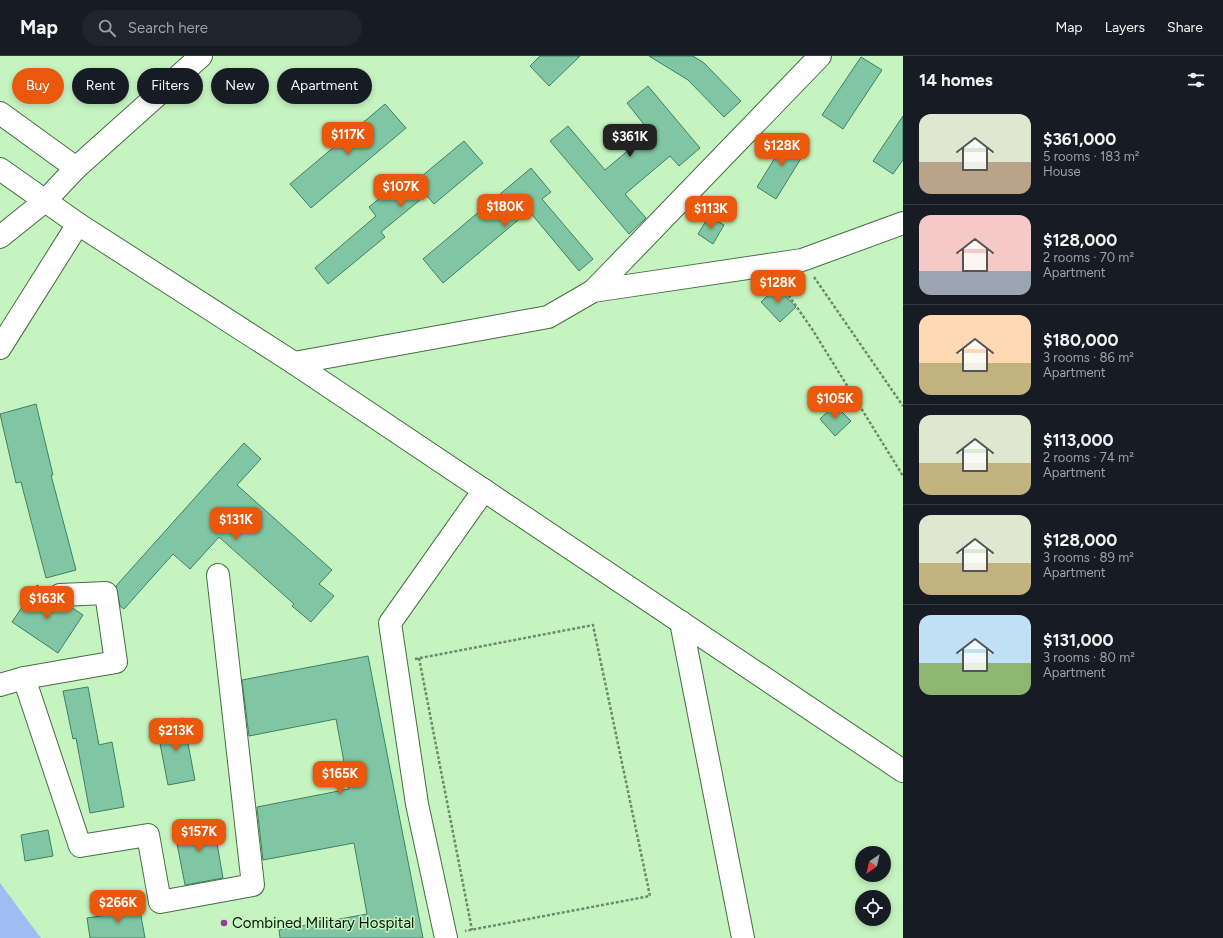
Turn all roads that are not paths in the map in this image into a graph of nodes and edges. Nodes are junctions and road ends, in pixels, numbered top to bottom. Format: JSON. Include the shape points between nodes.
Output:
{"nodes":[{"id":1,"x":201,"y":56,"type":"edge"},
{"id":2,"x":820,"y":56,"type":"edge"},
{"id":3,"x":0,"y":113,"type":"edge"},
{"id":4,"x":76,"y":168,"type":"junction"},
{"id":5,"x":0,"y":169,"type":"edge"},
{"id":6,"x":46,"y":201,"type":"junction"},
{"id":7,"x":903,"y":223,"type":"edge"},
{"id":8,"x":78,"y":224,"type":"junction"},
{"id":9,"x":0,"y":237,"type":"edge"},
{"id":10,"x":593,"y":291,"type":"junction"},
{"id":11,"x":0,"y":348,"type":"edge"},
{"id":12,"x":294,"y":364,"type":"junction"},
{"id":13,"x":484,"y":490,"type":"junction"},
{"id":14,"x":218,"y":575,"type":"dead end"},
{"id":15,"x":60,"y":595,"type":"dead end"},
{"id":16,"x":682,"y":622,"type":"junction"},
{"id":17,"x":24,"y":678,"type":"junction"},
{"id":18,"x":0,"y":684,"type":"edge"},
{"id":19,"x":903,"y":771,"type":"edge"},
{"id":20,"x":445,"y":937,"type":"edge"},
{"id":21,"x":743,"y":938,"type":"edge"}],
"edges":[{"from":1,"to":4,"type":"street"},
{"from":2,"to":10,"type":"street"},
{"from":3,"to":4,"type":"street"},
{"from":4,"to":6,"type":"street"},
{"from":5,"to":6,"type":"street"},
{"from":6,"to":8,"type":"street"},
{"from":6,"to":9,"type":"street"},
{"from":7,"to":10,"type":"street","via":[[802,260]]},
{"from":8,"to":11,"type":"street"},
{"from":8,"to":12,"type":"street"},
{"from":10,"to":12,"type":"street","via":[[548,317]]},
{"from":12,"to":13,"type":"street"},
{"from":13,"to":16,"type":"street"},
{"from":13,"to":20,"type":"street","via":[[390,623],[418,804]]},
{"from":14,"to":17,"type":"street","via":[[252,885],[160,902],[148,835],[80,846]]},
{"from":15,"to":17,"type":"street","via":[[106,593],[116,662]]},
{"from":16,"to":19,"type":"street"},
{"from":16,"to":21,"type":"street"},
{"from":17,"to":18,"type":"street"}]}
